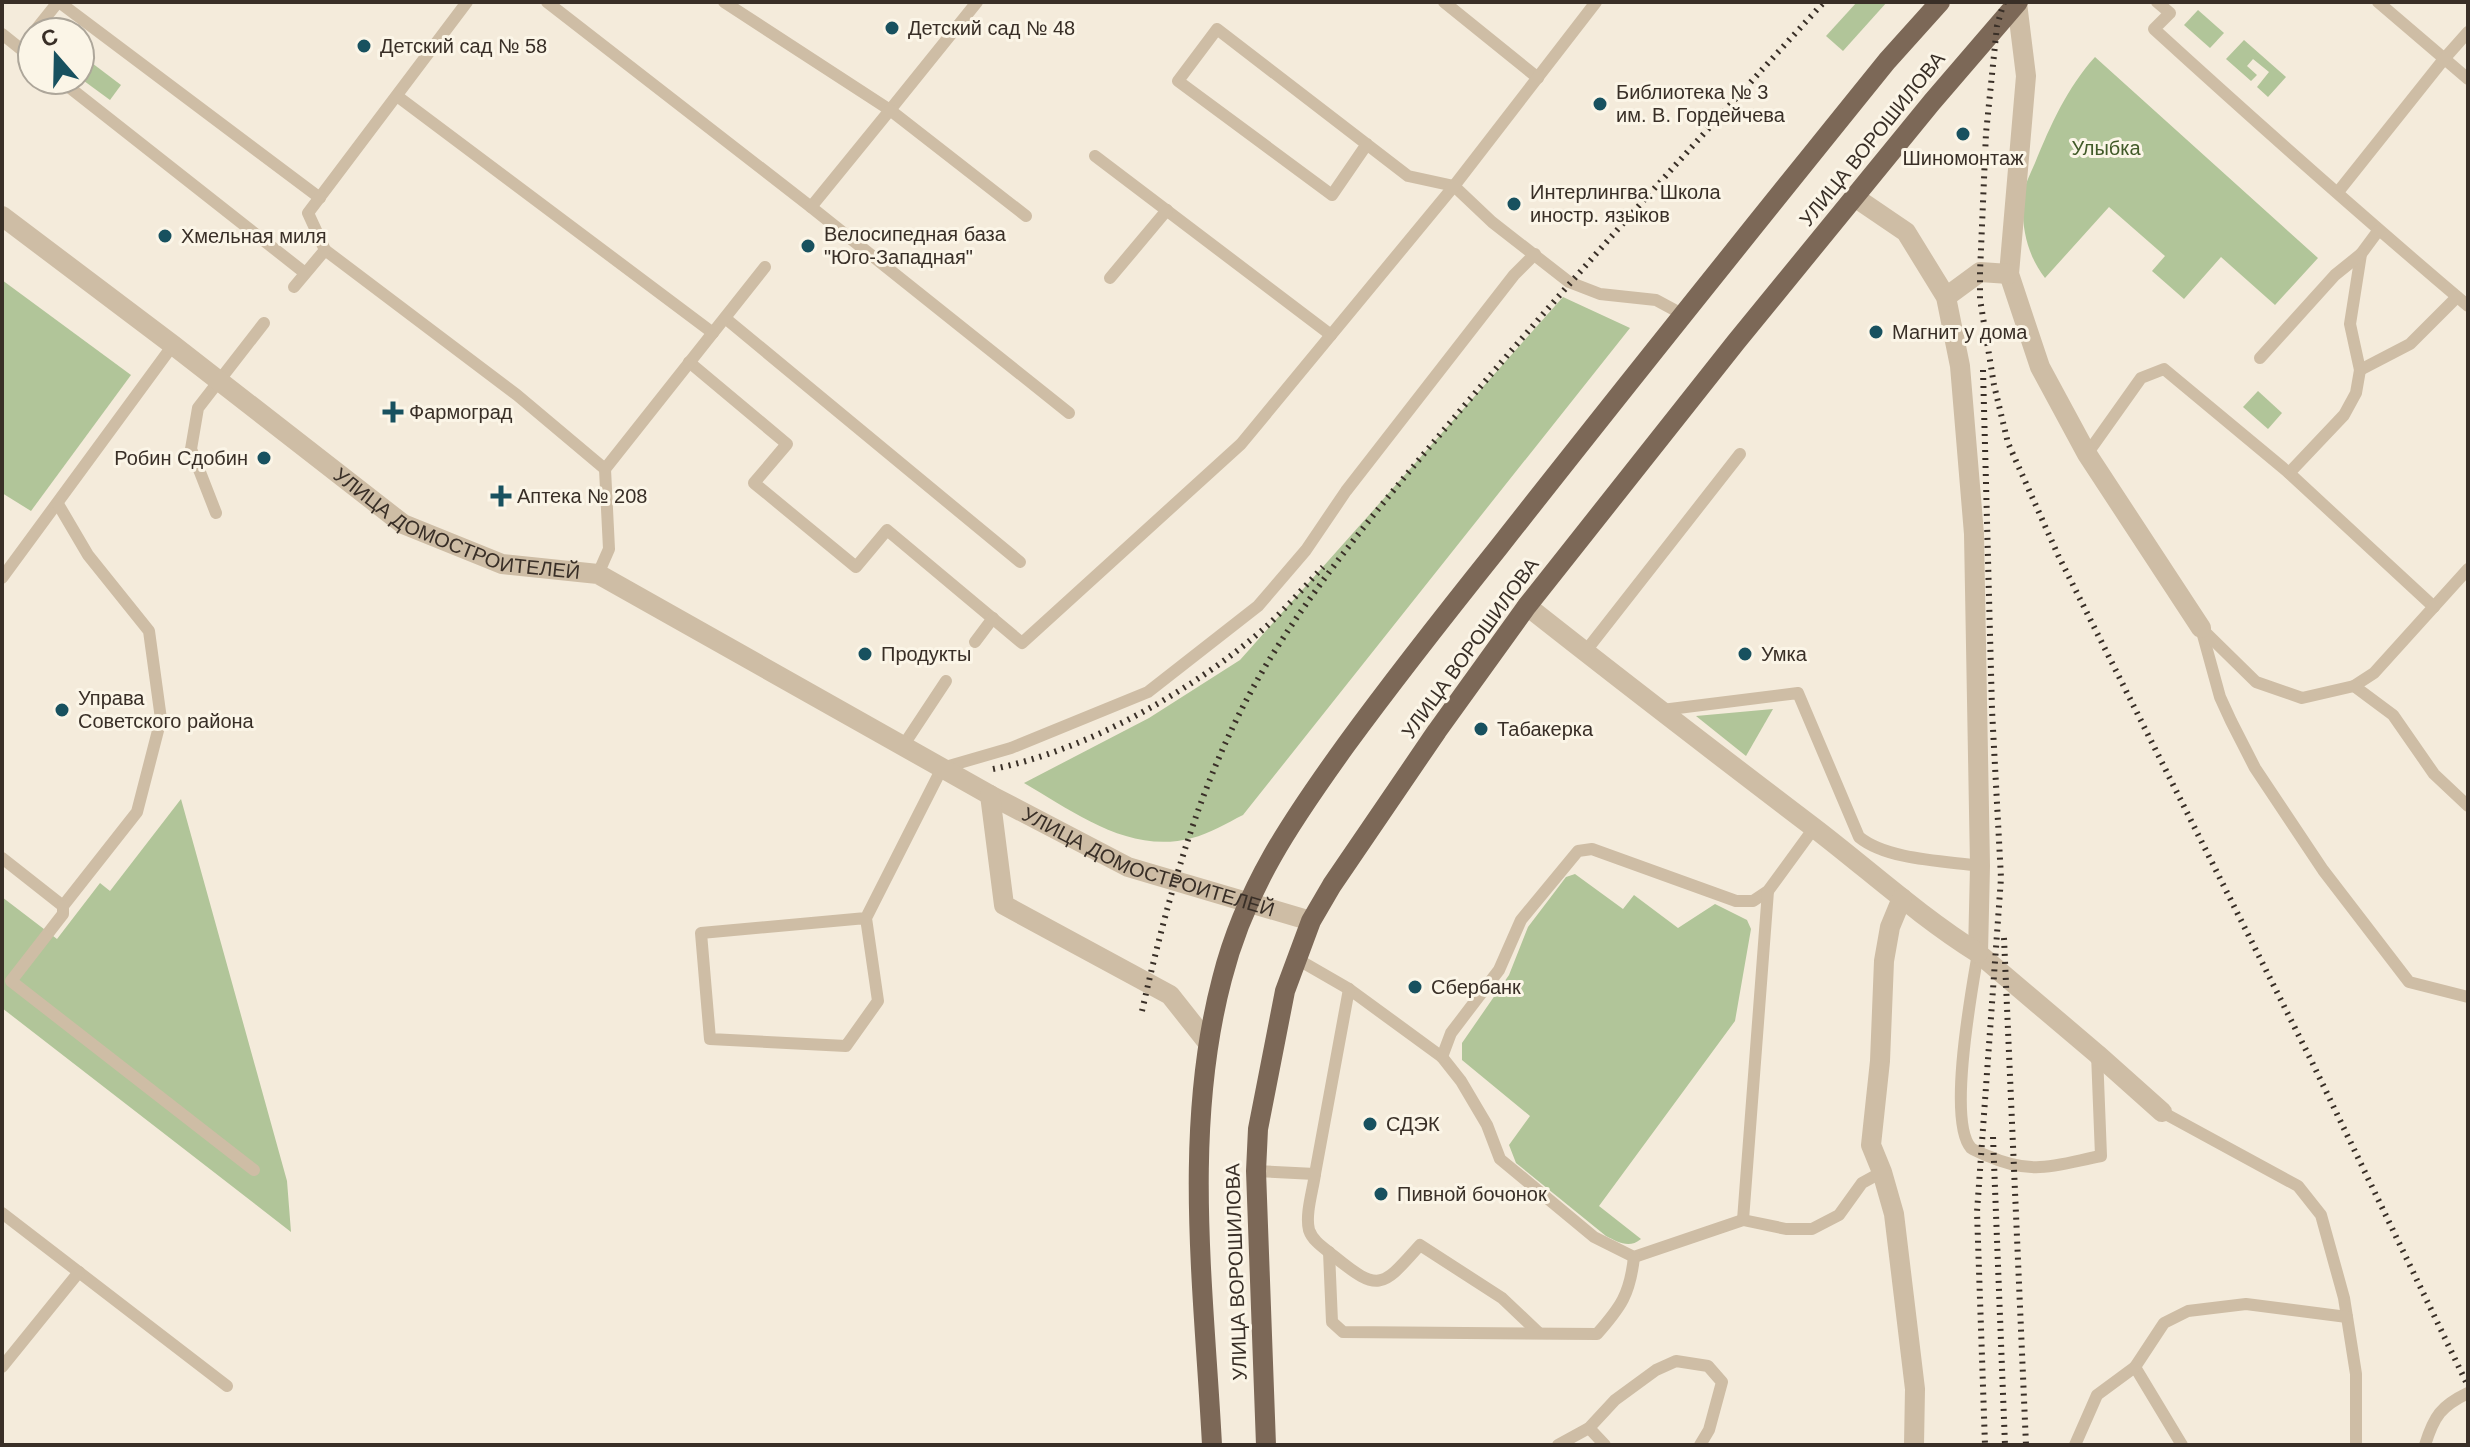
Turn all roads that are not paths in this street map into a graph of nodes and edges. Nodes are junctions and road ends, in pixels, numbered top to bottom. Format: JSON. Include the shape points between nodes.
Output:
{"nodes":[{"id":1,"x":58,"y":2,"type":"edge"},
{"id":2,"x":467,"y":2,"type":"edge"},
{"id":3,"x":547,"y":2,"type":"edge"},
{"id":4,"x":724,"y":2,"type":"edge"},
{"id":5,"x":977,"y":2,"type":"edge"},
{"id":6,"x":1444,"y":2,"type":"edge"},
{"id":7,"x":1596,"y":2,"type":"edge"},
{"id":8,"x":1940,"y":2,"type":"edge"},
{"id":9,"x":2157,"y":2,"type":"edge"},
{"id":10,"x":2378,"y":2,"type":"edge"},
{"id":11,"x":2017,"y":3,"type":"edge"},
{"id":12,"x":2468,"y":32,"type":"edge"},
{"id":13,"x":2444,"y":59,"type":"junction"},
{"id":14,"x":1538,"y":78,"type":"junction"},
{"id":15,"x":2468,"y":79,"type":"edge"},
{"id":16,"x":80,"y":96,"type":"edge"},
{"id":17,"x":397,"y":96,"type":"junction"},
{"id":18,"x":890,"y":110,"type":"junction"},
{"id":19,"x":1367,"y":144,"type":"junction"},
{"id":20,"x":1095,"y":156,"type":"dead end"},
{"id":21,"x":1454,"y":186,"type":"junction"},
{"id":22,"x":2338,"y":192,"type":"junction"},
{"id":23,"x":320,"y":198,"type":"junction"},
{"id":24,"x":1856,"y":198,"type":"junction"},
{"id":25,"x":811,"y":207,"type":"junction"},
{"id":26,"x":1167,"y":210,"type":"junction"},
{"id":27,"x":2,"y":216,"type":"edge"},
{"id":28,"x":1026,"y":216,"type":"dead end"},
{"id":29,"x":2378,"y":231,"type":"junction"},
{"id":30,"x":325,"y":250,"type":"junction"},
{"id":31,"x":1535,"y":254,"type":"junction"},
{"id":32,"x":2361,"y":254,"type":"junction"},
{"id":33,"x":765,"y":267,"type":"dead end"},
{"id":34,"x":305,"y":273,"type":"junction"},
{"id":35,"x":2009,"y":274,"type":"junction"},
{"id":36,"x":1110,"y":278,"type":"dead end"},
{"id":37,"x":294,"y":287,"type":"dead end"},
{"id":38,"x":1946,"y":297,"type":"junction"},
{"id":39,"x":2457,"y":297,"type":"junction"},
{"id":40,"x":2468,"y":306,"type":"edge"},
{"id":41,"x":1682,"y":314,"type":"junction"},
{"id":42,"x":725,"y":318,"type":"junction"},
{"id":43,"x":264,"y":323,"type":"dead end"},
{"id":44,"x":713,"y":333,"type":"junction"},
{"id":45,"x":1331,"y":335,"type":"junction"},
{"id":46,"x":173,"y":345,"type":"junction"},
{"id":47,"x":2260,"y":358,"type":"dead end"},
{"id":48,"x":689,"y":362,"type":"junction"},
{"id":49,"x":2360,"y":370,"type":"junction"},
{"id":50,"x":219,"y":380,"type":"junction"},
{"id":51,"x":1069,"y":413,"type":"dead end"},
{"id":52,"x":1740,"y":454,"type":"dead end"},
{"id":53,"x":2087,"y":454,"type":"junction"},
{"id":54,"x":605,"y":469,"type":"junction"},
{"id":55,"x":2289,"y":473,"type":"junction"},
{"id":56,"x":58,"y":504,"type":"junction"},
{"id":57,"x":216,"y":513,"type":"dead end"},
{"id":58,"x":1020,"y":562,"type":"dead end"},
{"id":59,"x":2468,"y":569,"type":"edge"},
{"id":60,"x":598,"y":574,"type":"junction"},
{"id":61,"x":2,"y":578,"type":"edge"},
{"id":62,"x":1527,"y":606,"type":"junction"},
{"id":63,"x":2434,"y":607,"type":"junction"},
{"id":64,"x":993,"y":618,"type":"junction"},
{"id":65,"x":2201,"y":628,"type":"junction"},
{"id":66,"x":975,"y":642,"type":"dead end"},
{"id":67,"x":1585,"y":652,"type":"junction"},
{"id":68,"x":946,"y":681,"type":"dead end"},
{"id":69,"x":2354,"y":686,"type":"junction"},
{"id":70,"x":1658,"y":711,"type":"junction"},
{"id":71,"x":903,"y":746,"type":"junction"},
{"id":72,"x":942,"y":768,"type":"junction"},
{"id":73,"x":990,"y":795,"type":"junction"},
{"id":74,"x":2468,"y":806,"type":"edge"},
{"id":75,"x":1814,"y":828,"type":"junction"},
{"id":76,"x":2,"y":858,"type":"edge"},
{"id":77,"x":1980,"y":866,"type":"junction"},
{"id":78,"x":1768,"y":891,"type":"junction"},
{"id":79,"x":1902,"y":898,"type":"junction"},
{"id":80,"x":1247,"y":904,"type":"junction"},
{"id":81,"x":63,"y":906,"type":"junction"},
{"id":82,"x":866,"y":918,"type":"junction"},
{"id":83,"x":1311,"y":921,"type":"junction"},
{"id":84,"x":1978,"y":953,"type":"junction"},
{"id":85,"x":1297,"y":959,"type":"junction"},
{"id":86,"x":1349,"y":989,"type":"junction"},
{"id":87,"x":2468,"y":997,"type":"edge"},
{"id":88,"x":1208,"y":1043,"type":"junction"},
{"id":89,"x":2097,"y":1054,"type":"junction"},
{"id":90,"x":1442,"y":1057,"type":"junction"},
{"id":91,"x":2162,"y":1112,"type":"joint"},
{"id":92,"x":254,"y":1170,"type":"dead end"},
{"id":93,"x":1256,"y":1171,"type":"junction"},
{"id":94,"x":1882,"y":1172,"type":"junction"},
{"id":95,"x":1315,"y":1174,"type":"junction"},
{"id":96,"x":2,"y":1213,"type":"edge"},
{"id":97,"x":1743,"y":1220,"type":"junction"},
{"id":98,"x":1329,"y":1252,"type":"junction"},
{"id":99,"x":1634,"y":1257,"type":"junction"},
{"id":100,"x":79,"y":1272,"type":"junction"},
{"id":101,"x":2347,"y":1317,"type":"junction"},
{"id":102,"x":1539,"y":1333,"type":"junction"},
{"id":103,"x":2,"y":1367,"type":"edge"},
{"id":104,"x":2135,"y":1367,"type":"junction"},
{"id":105,"x":227,"y":1386,"type":"dead end"},
{"id":106,"x":2468,"y":1393,"type":"edge"},
{"id":107,"x":1589,"y":1428,"type":"junction"},
{"id":108,"x":1212,"y":1445,"type":"edge"},
{"id":109,"x":1266,"y":1445,"type":"edge"},
{"id":110,"x":1558,"y":1445,"type":"edge"},
{"id":111,"x":1605,"y":1445,"type":"edge"},
{"id":112,"x":1700,"y":1445,"type":"edge"},
{"id":113,"x":1914,"y":1445,"type":"edge"},
{"id":114,"x":2075,"y":1445,"type":"edge"},
{"id":115,"x":2182,"y":1445,"type":"edge"},
{"id":116,"x":2356,"y":1445,"type":"edge"},
{"id":117,"x":2425,"y":1445,"type":"edge"}],
"edges":[{"from":1,"to":23,"type":"lane"},
{"from":2,"to":17,"type":"lane"},
{"from":3,"to":25,"type":"lane"},
{"from":4,"to":18,"type":"lane"},
{"from":5,"to":18,"type":"lane"},
{"from":6,"to":14,"type":"lane"},
{"from":7,"to":14,"type":"lane"},
{"from":8,"to":41,"type":"main road","name":"УЛИЦА ВОРОШИЛОВА"},
{"from":9,"to":22,"type":"lane","via":[[2170,13],[2154,29]]},
{"from":10,"to":13,"type":"lane"},
{"from":11,"to":24,"type":"main road","name":"УЛИЦА ВОРОШИЛОВА"},
{"from":11,"to":35,"type":"street","via":[[2026,76]]},
{"from":12,"to":13,"type":"lane"},
{"from":13,"to":15,"type":"lane"},
{"from":13,"to":22,"type":"lane"},
{"from":14,"to":21,"type":"lane"},
{"from":16,"to":34,"type":"lane"},
{"from":17,"to":23,"type":"lane"},
{"from":17,"to":44,"type":"lane"},
{"from":18,"to":25,"type":"lane"},
{"from":18,"to":28,"type":"lane"},
{"from":19,"to":19,"type":"lane","via":[[1217,29],[1178,81],[1332,195]]},
{"from":19,"to":21,"type":"lane","via":[[1408,176]]},
{"from":20,"to":26,"type":"lane"},
{"from":21,"to":31,"type":"lane"},
{"from":21,"to":45,"type":"lane"},
{"from":22,"to":29,"type":"lane"},
{"from":23,"to":30,"type":"lane","via":[[308,213]]},
{"from":24,"to":38,"type":"street","via":[[1906,232]]},
{"from":24,"to":62,"type":"main road","name":"УЛИЦА ВОРОШИЛОВА"},
{"from":25,"to":51,"type":"lane"},
{"from":26,"to":36,"type":"lane"},
{"from":26,"to":45,"type":"lane"},
{"from":27,"to":46,"type":"street","name":"УЛИЦА ДОМОСТРОИТЕЛЕЙ"},
{"from":29,"to":32,"type":"lane"},
{"from":29,"to":39,"type":"lane"},
{"from":30,"to":34,"type":"lane"},
{"from":30,"to":54,"type":"lane","via":[[517,395]]},
{"from":31,"to":41,"type":"lane","via":[[1569,282],[1600,294],[1656,300]]},
{"from":31,"to":72,"type":"lane","via":[[1258,606],[1148,692],[1011,748]]},
{"from":32,"to":47,"type":"lane","via":[[2335,275]]},
{"from":32,"to":49,"type":"lane","via":[[2350,324]]},
{"from":33,"to":42,"type":"lane"},
{"from":34,"to":37,"type":"lane"},
{"from":35,"to":38,"type":"street","via":[[1980,272]]},
{"from":35,"to":53,"type":"street","via":[[2040,367]]},
{"from":38,"to":77,"type":"street","via":[[1960,366],[1974,534]]},
{"from":39,"to":40,"type":"lane"},
{"from":39,"to":49,"type":"lane","via":[[2410,344]]},
{"from":41,"to":80,"type":"main road","name":"УЛИЦА ВОРОШИЛОВА","via":[[1384,693],[1271,854]]},
{"from":42,"to":44,"type":"lane"},
{"from":42,"to":58,"type":"lane"},
{"from":43,"to":50,"type":"lane"},
{"from":44,"to":48,"type":"lane"},
{"from":45,"to":64,"type":"lane","via":[[1241,444],[1022,643]]},
{"from":46,"to":50,"type":"street","name":"УЛИЦА ДОМОСТРОИТЕЛЕЙ"},
{"from":46,"to":56,"type":"lane"},
{"from":48,"to":54,"type":"lane"},
{"from":48,"to":64,"type":"lane","via":[[787,444],[754,483],[856,567],[887,530]]},
{"from":49,"to":55,"type":"lane","via":[[2344,415]]},
{"from":50,"to":57,"type":"lane","via":[[198,408],[191,449]]},
{"from":50,"to":60,"type":"street","name":"УЛИЦА ДОМОСТРОИТЕЛЕЙ","via":[[403,524],[502,564]]},
{"from":52,"to":67,"type":"lane"},
{"from":53,"to":55,"type":"lane","via":[[2141,378],[2164,369]]},
{"from":53,"to":65,"type":"street"},
{"from":54,"to":60,"type":"lane","via":[[609,549]]},
{"from":55,"to":63,"type":"lane"},
{"from":56,"to":61,"type":"lane"},
{"from":56,"to":81,"type":"lane","via":[[88,555],[149,631],[161,719],[137,812]]},
{"from":59,"to":63,"type":"lane"},
{"from":60,"to":71,"type":"street","name":"УЛИЦА ДОМОСТРОИТЕЛЕЙ"},
{"from":62,"to":67,"type":"street"},
{"from":62,"to":83,"type":"main road","name":"УЛИЦА ВОРОШИЛОВА","via":[[1375,820]]},
{"from":63,"to":69,"type":"lane","via":[[2374,673]]},
{"from":64,"to":66,"type":"lane"},
{"from":65,"to":69,"type":"lane","via":[[2256,682],[2302,698]]},
{"from":65,"to":87,"type":"lane","via":[[2231,721],[2255,768],[2323,870],[2409,982]]},
{"from":67,"to":70,"type":"street"},
{"from":68,"to":71,"type":"lane"},
{"from":69,"to":74,"type":"lane","via":[[2393,715],[2434,774]]},
{"from":70,"to":75,"type":"street"},
{"from":70,"to":77,"type":"lane","via":[[1798,693],[1859,837],[1886,851]]},
{"from":71,"to":72,"type":"street","name":"УЛИЦА ДОМОСТРОИТЕЛЕЙ"},
{"from":72,"to":73,"type":"street","name":"УЛИЦА ДОМОСТРОИТЕЛЕЙ"},
{"from":72,"to":82,"type":"lane"},
{"from":73,"to":80,"type":"street","name":"УЛИЦА ДОМОСТРОИТЕЛЕЙ","via":[[1128,867]]},
{"from":73,"to":88,"type":"street","name":"УЛИЦА ДОМОСТРОИТЕЛЕЙ","via":[[1004,905],[1170,995]]},
{"from":75,"to":78,"type":"lane"},
{"from":75,"to":79,"type":"street"},
{"from":76,"to":81,"type":"lane"},
{"from":77,"to":84,"type":"street"},
{"from":78,"to":90,"type":"lane","via":[[1753,901],[1736,901],[1592,849],[1578,851],[1521,920],[1499,970],[1451,1033]]},
{"from":78,"to":97,"type":"lane"},
{"from":79,"to":84,"type":"street"},
{"from":79,"to":94,"type":"street","via":[[1884,961],[1871,1145]]},
{"from":80,"to":83,"type":"street","name":"УЛИЦА ДОМОСТРОИТЕЛЕЙ"},
{"from":80,"to":88,"type":"main road","name":"УЛИЦА ВОРОШИЛОВА","via":[[1222,977]]},
{"from":81,"to":92,"type":"lane","via":[[63,914],[11,981]]},
{"from":82,"to":82,"type":"lane","via":[[878,1001],[846,1046],[710,1039],[701,933]]},
{"from":83,"to":85,"type":"main road","name":"УЛИЦА ВОРОШИЛОВА"},
{"from":84,"to":89,"type":"street"},
{"from":84,"to":89,"type":"lane","via":[[1965,1027],[1962,1093],[1964,1132],[1972,1149],[2037,1170],[2101,1156]]},
{"from":85,"to":86,"type":"lane"},
{"from":85,"to":93,"type":"main road","name":"УЛИЦА ВОРОШИЛОВА","via":[[1269,1060]]},
{"from":86,"to":90,"type":"lane"},
{"from":86,"to":95,"type":"lane"},
{"from":88,"to":108,"type":"main road","name":"УЛИЦА ВОРОШИЛОВА","via":[[1198,1175]]},
{"from":89,"to":91,"type":"street"},
{"from":90,"to":99,"type":"lane","via":[[1487,1125],[1500,1159],[1594,1237]]},
{"from":91,"to":101,"type":"lane","via":[[2298,1186],[2321,1215]]},
{"from":93,"to":95,"type":"lane"},
{"from":93,"to":109,"type":"main road","name":"УЛИЦА ВОРОШИЛОВА"},
{"from":94,"to":97,"type":"lane","via":[[1862,1183],[1839,1215],[1812,1229]]},
{"from":94,"to":113,"type":"street","via":[[1894,1214],[1913,1375]]},
{"from":95,"to":98,"type":"lane","via":[[1308,1228]]},
{"from":96,"to":100,"type":"lane"},
{"from":97,"to":99,"type":"lane"},
{"from":98,"to":102,"type":"lane","via":[[1363,1279],[1377,1281],[1393,1275],[1420,1245],[1502,1298]]},
{"from":98,"to":102,"type":"lane","via":[[1332,1322],[1343,1332]]},
{"from":99,"to":102,"type":"lane","via":[[1622,1306],[1597,1334]]},
{"from":100,"to":103,"type":"lane"},
{"from":100,"to":105,"type":"lane"},
{"from":101,"to":104,"type":"lane","via":[[2246,1304],[2188,1311],[2164,1323]]},
{"from":101,"to":116,"type":"lane","via":[[2356,1374]]},
{"from":104,"to":114,"type":"lane","via":[[2097,1395]]},
{"from":104,"to":115,"type":"lane"},
{"from":106,"to":117,"type":"lane","via":[[2445,1405]]},
{"from":107,"to":110,"type":"lane"},
{"from":107,"to":111,"type":"lane"},
{"from":107,"to":112,"type":"lane","via":[[1615,1400],[1676,1361],[1708,1366],[1722,1382]]}]}
